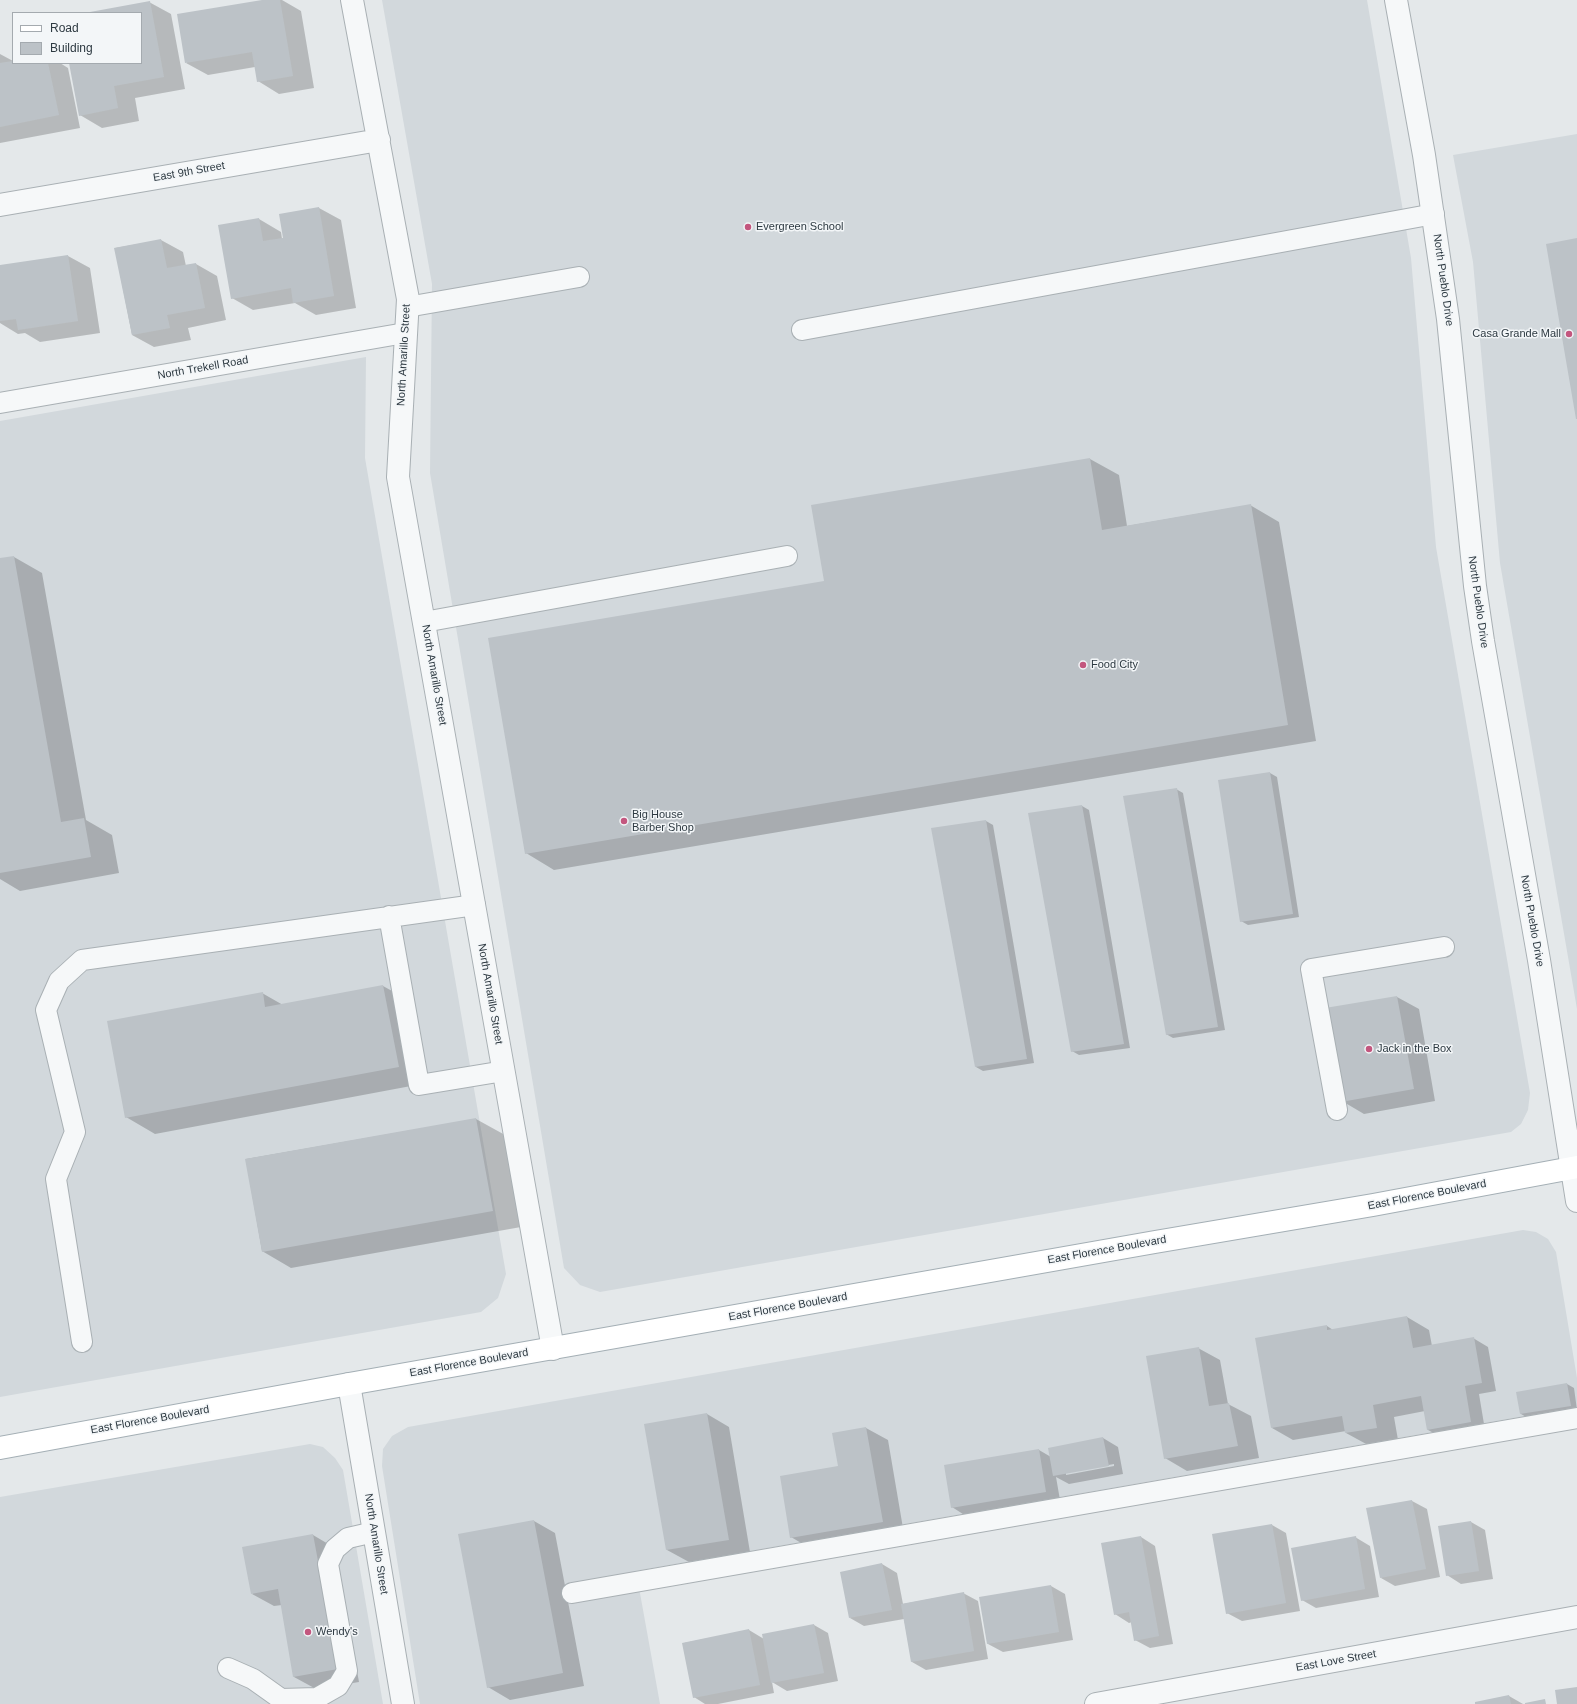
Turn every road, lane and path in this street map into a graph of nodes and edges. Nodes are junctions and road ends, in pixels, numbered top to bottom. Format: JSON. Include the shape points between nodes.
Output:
{"nodes":[{"id":1,"x":352,"y":0,"type":"edge"},
{"id":2,"x":1396,"y":0,"type":"edge"},
{"id":3,"x":379,"y":140,"type":"junction"},
{"id":4,"x":0,"y":205,"type":"edge"},
{"id":5,"x":1434,"y":214,"type":"junction"},
{"id":6,"x":579,"y":278,"type":"dead end"},
{"id":7,"x":407,"y":307,"type":"junction"},
{"id":8,"x":802,"y":330,"type":"dead end"},
{"id":9,"x":406,"y":333,"type":"junction"},
{"id":10,"x":0,"y":403,"type":"edge"},
{"id":11,"x":787,"y":556,"type":"dead end"},
{"id":12,"x":424,"y":622,"type":"junction"},
{"id":13,"x":475,"y":905,"type":"junction"},
{"id":14,"x":389,"y":916,"type":"junction"},
{"id":15,"x":1444,"y":947,"type":"dead end"},
{"id":16,"x":504,"y":1071,"type":"junction"},
{"id":17,"x":1337,"y":1110,"type":"dead end"},
{"id":18,"x":1574,"y":1168,"type":"edge"},
{"id":19,"x":1577,"y":1201,"type":"edge"},
{"id":20,"x":82,"y":1342,"type":"dead end"},
{"id":21,"x":553,"y":1349,"type":"junction"},
{"id":22,"x":349,"y":1384,"type":"junction"},
{"id":23,"x":1577,"y":1418,"type":"edge"},
{"id":24,"x":0,"y":1448,"type":"edge"},
{"id":25,"x":374,"y":1532,"type":"junction"},
{"id":26,"x":572,"y":1593,"type":"dead end"},
{"id":27,"x":1577,"y":1617,"type":"edge"},
{"id":28,"x":228,"y":1668,"type":"dead end"},
{"id":29,"x":403,"y":1704,"type":"edge"},
{"id":30,"x":1096,"y":1704,"type":"edge"}],
"edges":[{"from":1,"to":3,"type":"street","name":"North Amarillo Street"},
{"from":2,"to":5,"type":"street","name":"North Pueblo Drive"},
{"from":3,"to":4,"type":"street","name":"East 9th Street"},
{"from":3,"to":7,"type":"street","name":"North Amarillo Street","via":[[408,299]]},
{"from":5,"to":8,"type":"lane"},
{"from":5,"to":18,"type":"street","name":"North Pueblo Drive","via":[[1483,641]]},
{"from":6,"to":7,"type":"lane"},
{"from":7,"to":9,"type":"street","name":"North Amarillo Street"},
{"from":9,"to":10,"type":"lane","name":"North Trekell Road"},
{"from":9,"to":12,"type":"street","name":"North Amarillo Street","via":[[398,477]]},
{"from":11,"to":12,"type":"lane"},
{"from":12,"to":13,"type":"street","name":"North Amarillo Street"},
{"from":13,"to":14,"type":"lane"},
{"from":13,"to":16,"type":"street","name":"North Amarillo Street"},
{"from":14,"to":16,"type":"lane","via":[[419,1085]]},
{"from":14,"to":20,"type":"lane","via":[[82,960],[59,981],[46,1010],[75,1132],[56,1179]]},
{"from":15,"to":17,"type":"lane","via":[[1311,969]]},
{"from":16,"to":21,"type":"street","name":"North Amarillo Street"},
{"from":18,"to":19,"type":"street","name":"North Pueblo Drive"},
{"from":18,"to":21,"type":"main road","name":"East Florence Boulevard"},
{"from":21,"to":22,"type":"main road","name":"East Florence Boulevard"},
{"from":22,"to":24,"type":"main road","name":"East Florence Boulevard"},
{"from":22,"to":25,"type":"street","name":"North Amarillo Street"},
{"from":23,"to":26,"type":"lane"},
{"from":25,"to":28,"type":"lane","via":[[348,1538],[335,1549],[328,1564],[347,1671],[338,1686],[317,1698],[281,1699],[253,1679]]},
{"from":25,"to":29,"type":"street","name":"North Amarillo Street"},
{"from":27,"to":30,"type":"street","name":"East Love Street"}]}
